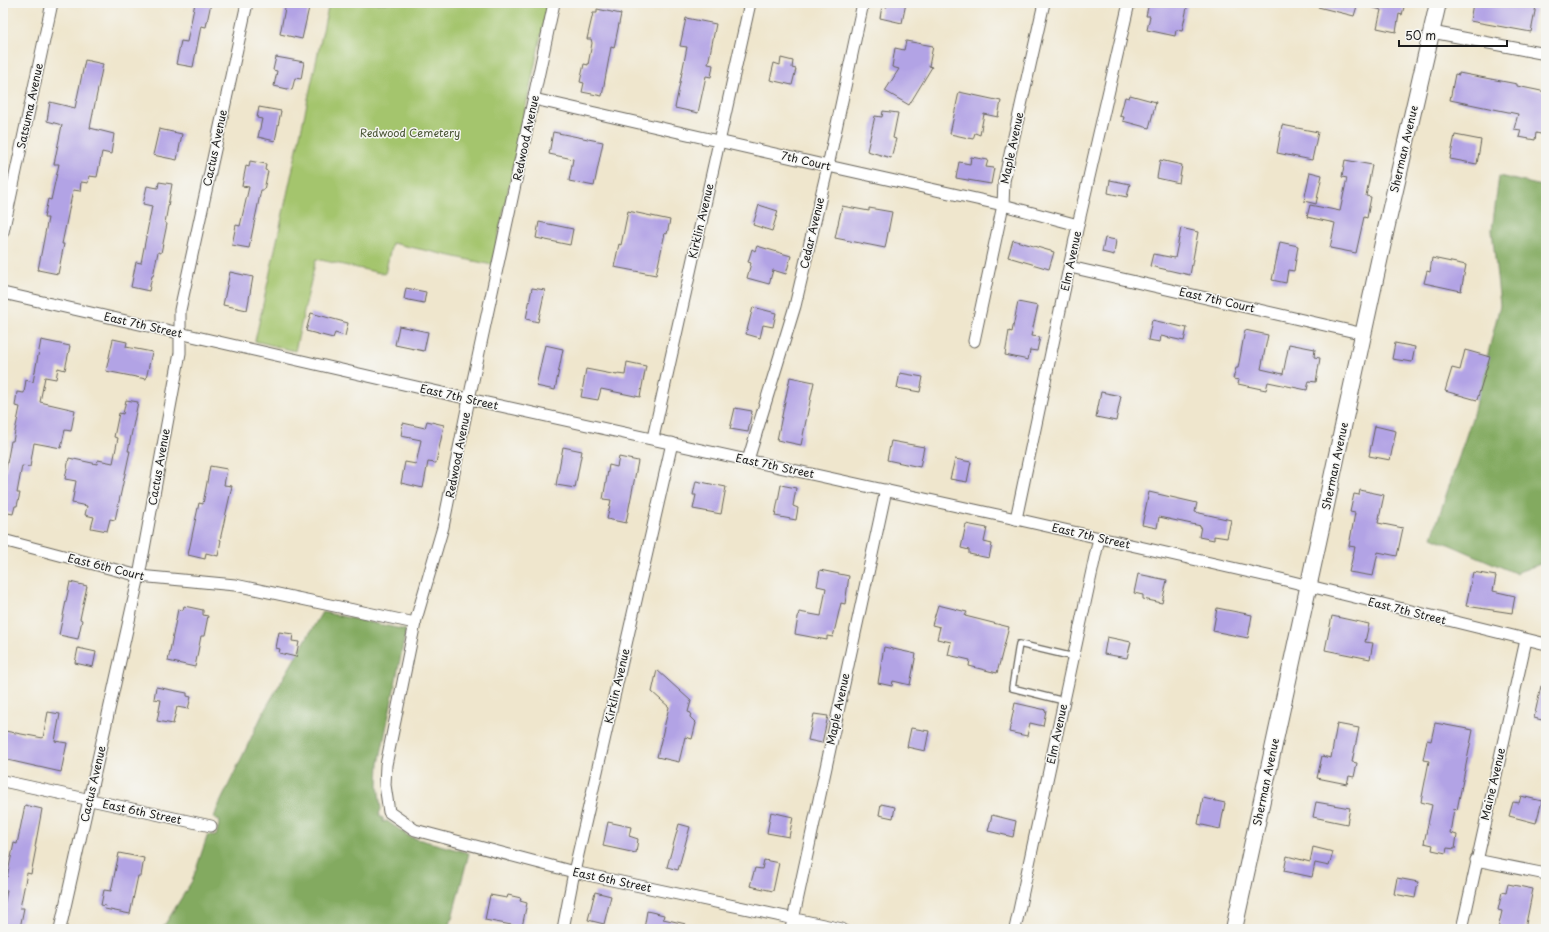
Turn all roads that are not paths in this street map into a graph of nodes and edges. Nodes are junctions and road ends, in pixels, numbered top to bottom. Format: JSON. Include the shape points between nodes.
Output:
{"nodes":[{"id":1,"x":52,"y":3,"type":"edge"},
{"id":2,"x":247,"y":3,"type":"edge"},
{"id":3,"x":554,"y":3,"type":"edge"},
{"id":4,"x":750,"y":3,"type":"edge"},
{"id":5,"x":863,"y":3,"type":"edge"},
{"id":6,"x":1044,"y":3,"type":"edge"},
{"id":7,"x":1128,"y":3,"type":"edge"},
{"id":8,"x":1438,"y":3,"type":"edge"},
{"id":9,"x":1432,"y":32,"type":"junction"},
{"id":10,"x":1546,"y":54,"type":"edge"},
{"id":11,"x":534,"y":99,"type":"junction"},
{"id":12,"x":718,"y":141,"type":"junction"},
{"id":13,"x":828,"y":166,"type":"junction"},
{"id":14,"x":1003,"y":205,"type":"junction"},
{"id":15,"x":1078,"y":225,"type":"junction"},
{"id":16,"x":3,"y":232,"type":"edge"},
{"id":17,"x":1070,"y":267,"type":"junction"},
{"id":18,"x":3,"y":294,"type":"edge"},
{"id":19,"x":179,"y":333,"type":"junction"},
{"id":20,"x":1364,"y":334,"type":"junction"},
{"id":21,"x":974,"y":341,"type":"dead end"},
{"id":22,"x":469,"y":399,"type":"junction"},
{"id":23,"x":653,"y":438,"type":"junction"},
{"id":24,"x":672,"y":443,"type":"junction"},
{"id":25,"x":748,"y":460,"type":"junction"},
{"id":26,"x":886,"y":490,"type":"junction"},
{"id":27,"x":1016,"y":519,"type":"junction"},
{"id":28,"x":1100,"y":538,"type":"junction"},
{"id":29,"x":3,"y":540,"type":"edge"},
{"id":30,"x":139,"y":576,"type":"junction"},
{"id":31,"x":1308,"y":586,"type":"junction"},
{"id":32,"x":415,"y":623,"type":"junction"},
{"id":33,"x":1526,"y":640,"type":"junction"},
{"id":34,"x":1546,"y":644,"type":"edge"},
{"id":35,"x":1074,"y":657,"type":"junction"},
{"id":36,"x":1064,"y":701,"type":"junction"},
{"id":37,"x":3,"y":781,"type":"edge"},
{"id":38,"x":90,"y":801,"type":"junction"},
{"id":39,"x":389,"y":812,"type":"joint"},
{"id":40,"x":211,"y":826,"type":"dead end"},
{"id":41,"x":1476,"y":860,"type":"junction"},
{"id":42,"x":574,"y":872,"type":"junction"},
{"id":43,"x":1546,"y":874,"type":"edge"},
{"id":44,"x":792,"y":924,"type":"edge"},
{"id":45,"x":60,"y":929,"type":"edge"},
{"id":46,"x":563,"y":929,"type":"edge"},
{"id":47,"x":842,"y":929,"type":"edge"},
{"id":48,"x":1015,"y":929,"type":"edge"},
{"id":49,"x":1234,"y":929,"type":"edge"},
{"id":50,"x":1462,"y":929,"type":"edge"}],
"edges":[{"from":1,"to":16,"type":"street","name":"Satsuma Avenue"},
{"from":2,"to":19,"type":"street","name":"Cactus Avenue","via":[[180,310]]},
{"from":3,"to":11,"type":"street","name":"Redwood Avenue"},
{"from":4,"to":12,"type":"street","name":"Kirklin Avenue"},
{"from":5,"to":13,"type":"street","name":"Cedar Avenue"},
{"from":6,"to":14,"type":"street","name":"Maple Avenue","via":[[1004,181]]},
{"from":7,"to":15,"type":"street","name":"Elm Avenue"},
{"from":8,"to":9,"type":"street","name":"Sherman Avenue"},
{"from":9,"to":10,"type":"street"},
{"from":9,"to":20,"type":"street","name":"Sherman Avenue"},
{"from":11,"to":12,"type":"street","name":"7th Court"},
{"from":11,"to":22,"type":"street","name":"Redwood Avenue"},
{"from":12,"to":13,"type":"street","name":"7th Court"},
{"from":12,"to":23,"type":"street","name":"Kirklin Avenue"},
{"from":13,"to":14,"type":"street","name":"7th Court"},
{"from":13,"to":25,"type":"street","name":"Cedar Avenue","via":[[795,306]]},
{"from":14,"to":15,"type":"street","name":"7th Court"},
{"from":14,"to":21,"type":"street","name":"Maple Avenue"},
{"from":15,"to":17,"type":"street","name":"Elm Avenue"},
{"from":17,"to":20,"type":"street","name":"East 7th Court"},
{"from":17,"to":27,"type":"street","name":"Elm Avenue"},
{"from":18,"to":19,"type":"street","name":"East 7th Street"},
{"from":19,"to":22,"type":"street","name":"East 7th Street"},
{"from":19,"to":30,"type":"street","name":"Cactus Avenue","via":[[180,353]]},
{"from":20,"to":31,"type":"street","name":"Sherman Avenue"},
{"from":22,"to":23,"type":"street","name":"East 7th Street"},
{"from":22,"to":32,"type":"street","name":"Redwood Avenue","via":[[443,527]]},
{"from":23,"to":24,"type":"street","name":"East 7th Street"},
{"from":24,"to":25,"type":"street","name":"East 7th Street"},
{"from":24,"to":42,"type":"street","name":"Kirklin Avenue"},
{"from":25,"to":26,"type":"street","name":"East 7th Street"},
{"from":26,"to":27,"type":"street","name":"East 7th Street"},
{"from":26,"to":44,"type":"street","name":"Maple Avenue"},
{"from":27,"to":28,"type":"street","name":"East 7th Street"},
{"from":28,"to":31,"type":"street","name":"East 7th Street"},
{"from":28,"to":35,"type":"street","name":"Elm Avenue"},
{"from":29,"to":30,"type":"street","name":"East 6th Court"},
{"from":30,"to":32,"type":"street","name":"East 6th Court","via":[[235,585]]},
{"from":30,"to":38,"type":"street","name":"Cactus Avenue"},
{"from":31,"to":33,"type":"street","name":"East 7th Street"},
{"from":31,"to":49,"type":"street","name":"Sherman Avenue"},
{"from":32,"to":39,"type":"street","name":"Redwood Avenue","via":[[386,765],[385,785]]},
{"from":33,"to":34,"type":"street","name":"East 7th Street"},
{"from":33,"to":41,"type":"street","name":"Maine Avenue"},
{"from":35,"to":36,"type":"street","name":"Elm Avenue"},
{"from":35,"to":36,"type":"lane","via":[[1019,644],[1012,688]]},
{"from":36,"to":48,"type":"street","name":"Elm Avenue"},
{"from":37,"to":38,"type":"street","name":"East 6th Street"},
{"from":38,"to":40,"type":"street","name":"East 6th Street"},
{"from":38,"to":45,"type":"street","name":"Cactus Avenue"},
{"from":39,"to":42,"type":"street","name":"East 6th Street","via":[[414,830]]},
{"from":41,"to":43,"type":"street"},
{"from":41,"to":50,"type":"street","name":"Maine Avenue"},
{"from":42,"to":44,"type":"street","name":"East 6th Street"},
{"from":42,"to":46,"type":"street","name":"Kirklin Avenue"},
{"from":44,"to":47,"type":"street","name":"East 6th Street"}]}
